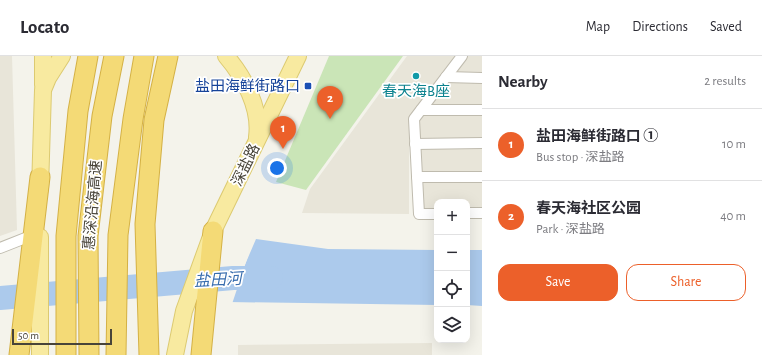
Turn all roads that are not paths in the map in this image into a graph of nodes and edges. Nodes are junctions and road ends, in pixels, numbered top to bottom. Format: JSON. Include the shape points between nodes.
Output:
{"nodes":[{"id":1,"x":43,"y":56,"type":"edge"},
{"id":2,"x":62,"y":56,"type":"edge"},
{"id":3,"x":88,"y":56,"type":"edge"},
{"id":4,"x":114,"y":56,"type":"edge"},
{"id":5,"x":144,"y":56,"type":"edge"},
{"id":6,"x":168,"y":56,"type":"edge"},
{"id":7,"x":226,"y":56,"type":"edge"},
{"id":8,"x":298,"y":56,"type":"edge"},
{"id":9,"x":462,"y":56,"type":"edge"},
{"id":10,"x":446,"y":77,"type":"junction"},
{"id":11,"x":482,"y":78,"type":"edge"},
{"id":12,"x":43,"y":90,"type":"junction"},
{"id":13,"x":421,"y":110,"type":"junction"},
{"id":14,"x":482,"y":110,"type":"edge"},
{"id":15,"x":482,"y":143,"type":"edge"},
{"id":16,"x":415,"y":144,"type":"junction"},
{"id":17,"x":256,"y":145,"type":"junction"},
{"id":18,"x":40,"y":177,"type":"joint"},
{"id":19,"x":417,"y":177,"type":"junction"},
{"id":20,"x":482,"y":177,"type":"edge"},
{"id":21,"x":470,"y":213,"type":"edge"},
{"id":22,"x":482,"y":213,"type":"edge"},
{"id":23,"x":434,"y":214,"type":"edge"},
{"id":24,"x":214,"y":231,"type":"junction"},
{"id":25,"x":38,"y":239,"type":"junction"},
{"id":26,"x":0,"y":248,"type":"edge"},
{"id":27,"x":149,"y":347,"type":"edge"},
{"id":28,"x":19,"y":348,"type":"edge"},
{"id":29,"x":40,"y":355,"type":"edge"},
{"id":30,"x":66,"y":355,"type":"edge"},
{"id":31,"x":89,"y":355,"type":"edge"},
{"id":32,"x":116,"y":355,"type":"edge"},
{"id":33,"x":175,"y":355,"type":"edge"},
{"id":34,"x":201,"y":355,"type":"edge"}],
"edges":[{"from":1,"to":12,"type":"main road"},
{"from":2,"to":12,"type":"main road","via":[[50,73]]},
{"from":3,"to":30,"type":"highway","via":[[78,111],[66,236]]},
{"from":4,"to":31,"type":"highway","name":"惠深沿海高速","via":[[102,116],[88,236]]},
{"from":5,"to":32,"type":"highway","name":"惠深沿海高速","via":[[118,235]]},
{"from":6,"to":27,"type":"highway","via":[[154,120],[145,224]]},
{"from":7,"to":17,"type":"main road","via":[[240,74],[252,99],[258,128]]},
{"from":8,"to":17,"type":"main road","name":"深盐路"},
{"from":9,"to":10,"type":"street"},
{"from":10,"to":11,"type":"street"},
{"from":10,"to":13,"type":"street"},
{"from":12,"to":18,"type":"main road"},
{"from":13,"to":14,"type":"street"},
{"from":13,"to":16,"type":"street","via":[[414,119]]},
{"from":15,"to":16,"type":"street"},
{"from":16,"to":19,"type":"street"},
{"from":17,"to":24,"type":"main road","name":"深盐路"},
{"from":18,"to":25,"type":"highway"},
{"from":19,"to":20,"type":"street"},
{"from":19,"to":23,"type":"street","via":[[419,214]]},
{"from":21,"to":22,"type":"street"},
{"from":24,"to":33,"type":"main road","name":"深盐路","via":[[184,311]]},
{"from":24,"to":34,"type":"highway"},
{"from":25,"to":26,"type":"street"},
{"from":25,"to":28,"type":"highway","via":[[29,271]]},
{"from":25,"to":29,"type":"main road"}]}
